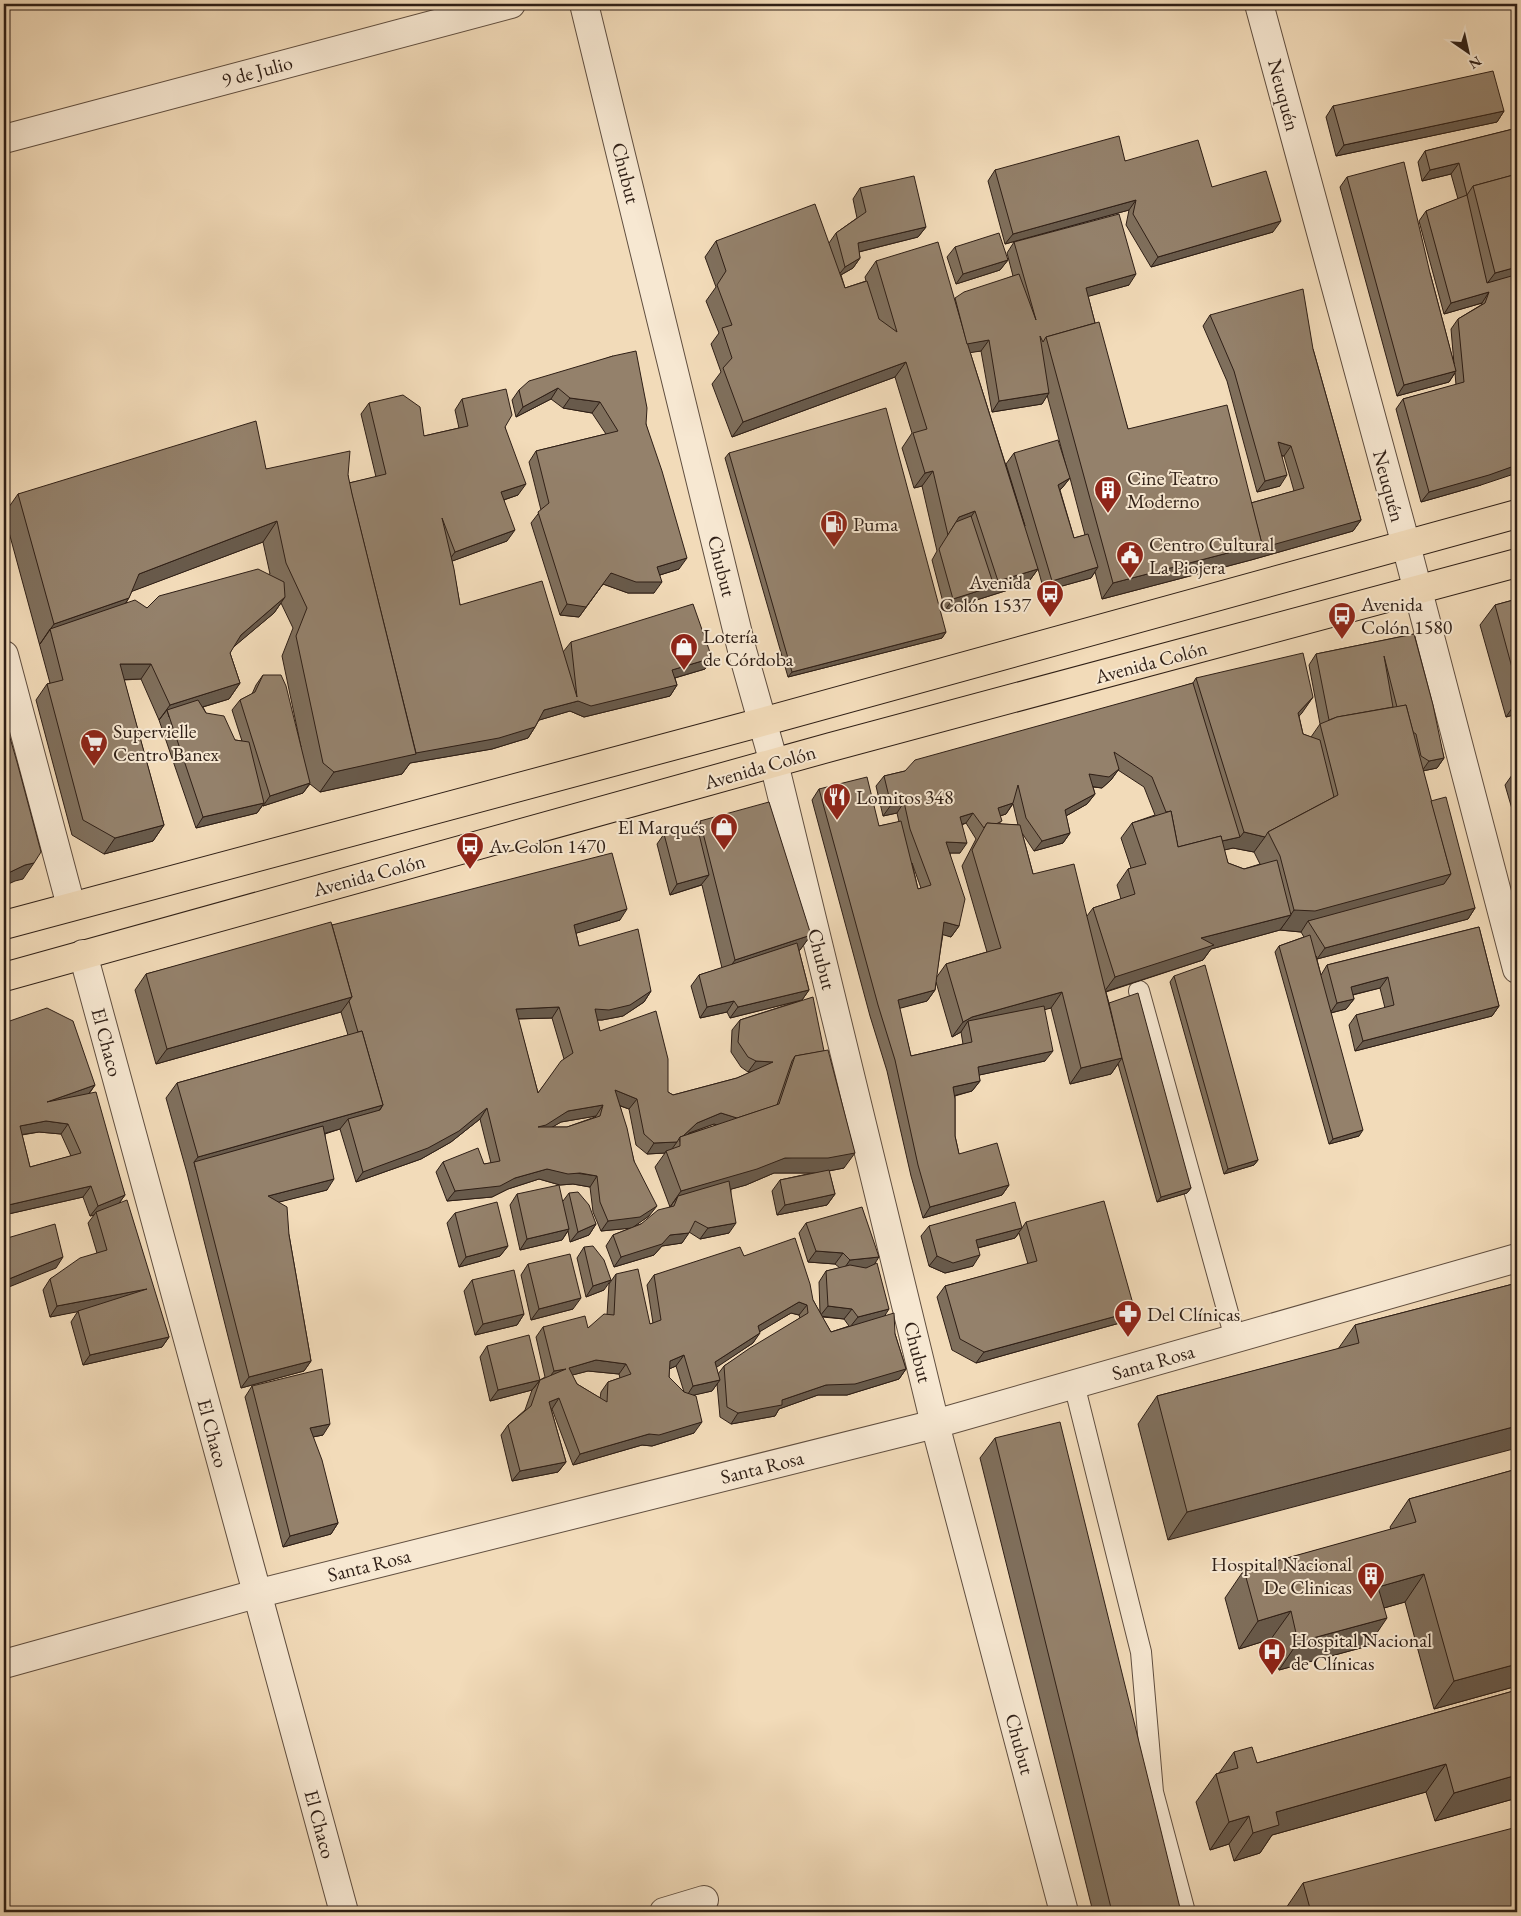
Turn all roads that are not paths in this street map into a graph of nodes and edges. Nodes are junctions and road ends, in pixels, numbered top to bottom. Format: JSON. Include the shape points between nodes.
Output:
{"nodes":[{"id":1,"x":511,"y":4,"type":"edge"},
{"id":2,"x":584,"y":4,"type":"edge"},
{"id":3,"x":1259,"y":4,"type":"edge"},
{"id":4,"x":4,"y":139,"type":"edge"},
{"id":5,"x":1517,"y":514,"type":"edge"},
{"id":6,"x":1406,"y":545,"type":"junction"},
{"id":7,"x":1517,"y":563,"type":"edge"},
{"id":8,"x":1417,"y":590,"type":"junction"},
{"id":9,"x":4,"y":654,"type":"edge"},
{"id":10,"x":762,"y":722,"type":"junction"},
{"id":11,"x":774,"y":763,"type":"junction"},
{"id":12,"x":71,"y":906,"type":"junction"},
{"id":13,"x":4,"y":925,"type":"edge"},
{"id":14,"x":83,"y":954,"type":"junction"},
{"id":15,"x":1517,"y":969,"type":"edge"},
{"id":16,"x":4,"y":977,"type":"edge"},
{"id":17,"x":1139,"y":991,"type":"edge"},
{"id":18,"x":1517,"y":1258,"type":"edge"},
{"id":19,"x":1235,"y":1338,"type":"junction"},
{"id":20,"x":1074,"y":1384,"type":"junction"},
{"id":21,"x":935,"y":1424,"type":"junction"},
{"id":22,"x":256,"y":1594,"type":"junction"},
{"id":23,"x":4,"y":1664,"type":"edge"},
{"id":24,"x":704,"y":1900,"type":"dead end"},
{"id":25,"x":344,"y":1912,"type":"edge"},
{"id":26,"x":664,"y":1912,"type":"edge"},
{"id":27,"x":1064,"y":1912,"type":"edge"},
{"id":28,"x":1184,"y":1912,"type":"edge"}],
"edges":[{"from":1,"to":4,"type":"street","name":"9 de Julio"},
{"from":2,"to":10,"type":"street","name":"Chubut"},
{"from":3,"to":6,"type":"street","name":"Neuquén"},
{"from":5,"to":6,"type":"main road","name":"Avenida Colón"},
{"from":6,"to":8,"type":"street","name":"Neuquén"},
{"from":6,"to":10,"type":"main road","name":"Avenida Colón"},
{"from":7,"to":8,"type":"main road","name":"Avenida Colón"},
{"from":8,"to":11,"type":"main road","name":"Avenida Colón"},
{"from":8,"to":15,"type":"street","name":"Neuquén"},
{"from":9,"to":12,"type":"street"},
{"from":10,"to":11,"type":"street","name":"Chubut"},
{"from":10,"to":12,"type":"main road","name":"Avenida Colón"},
{"from":11,"to":14,"type":"main road","name":"Avenida Colón"},
{"from":11,"to":21,"type":"street","name":"Chubut"},
{"from":12,"to":13,"type":"main road","name":"Avenida Colón"},
{"from":14,"to":16,"type":"main road","name":"Avenida Colón"},
{"from":14,"to":22,"type":"street","name":"El Chaco"},
{"from":17,"to":19,"type":"lane"},
{"from":18,"to":19,"type":"street","name":"Santa Rosa"},
{"from":19,"to":20,"type":"street","name":"Santa Rosa"},
{"from":20,"to":21,"type":"street","name":"Santa Rosa"},
{"from":20,"to":28,"type":"lane","via":[[1141,1652],[1153,1792]]},
{"from":21,"to":22,"type":"street","name":"Santa Rosa"},
{"from":21,"to":27,"type":"street","name":"Chubut"},
{"from":22,"to":23,"type":"street","name":"Santa Rosa"},
{"from":22,"to":25,"type":"street","name":"El Chaco"},
{"from":24,"to":26,"type":"street"}]}
